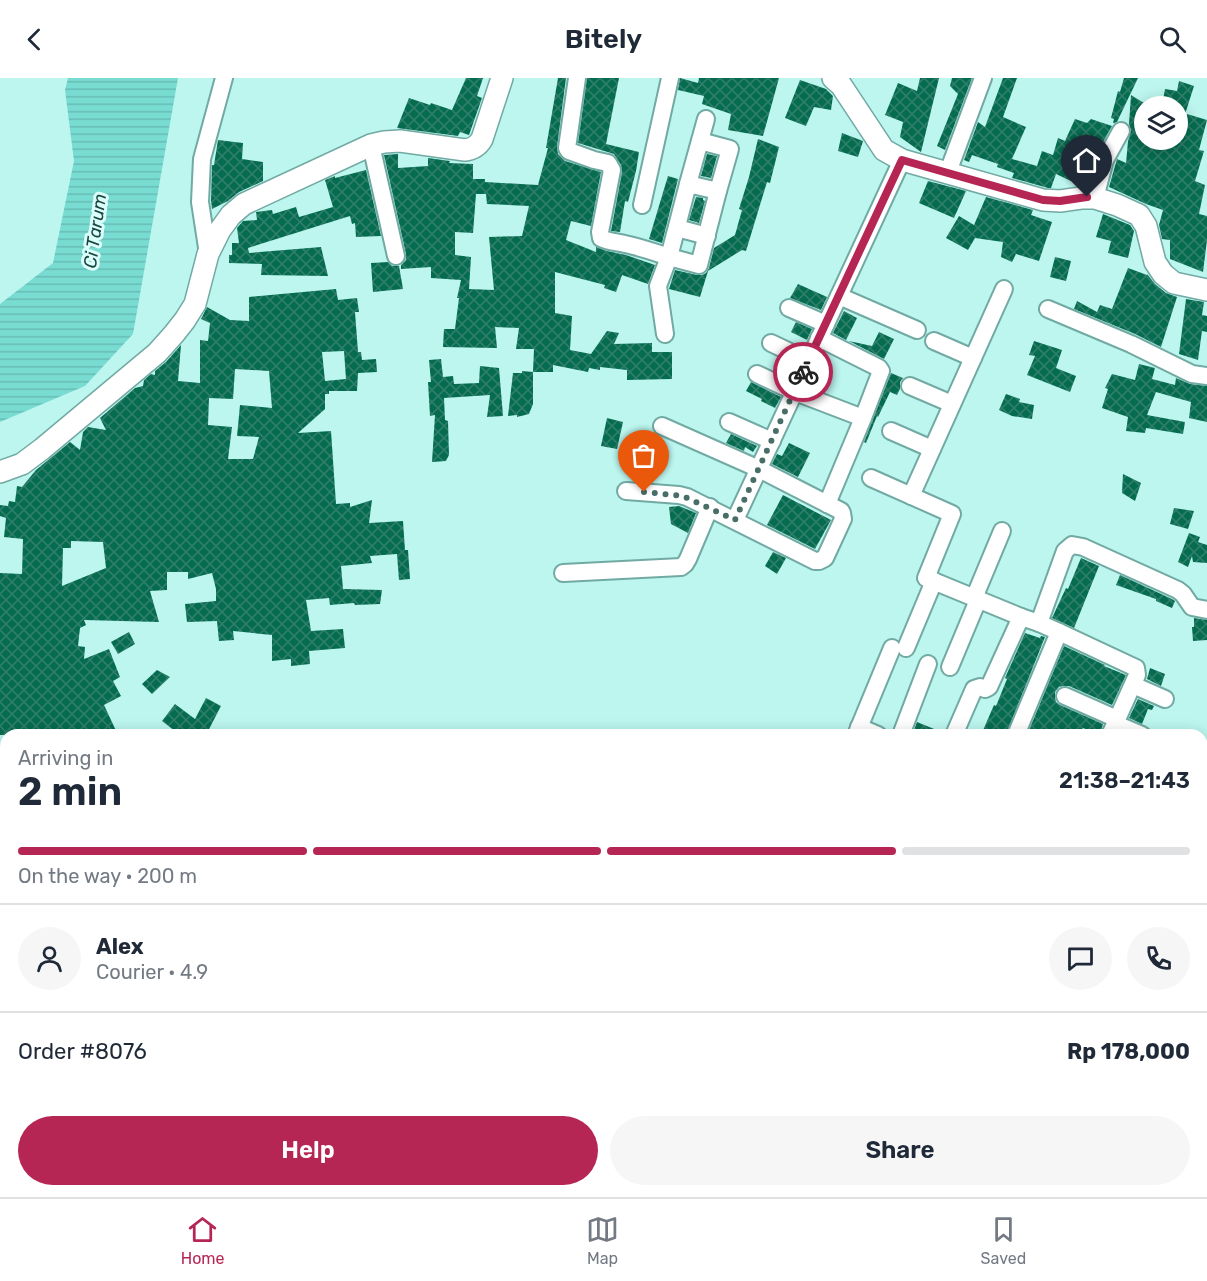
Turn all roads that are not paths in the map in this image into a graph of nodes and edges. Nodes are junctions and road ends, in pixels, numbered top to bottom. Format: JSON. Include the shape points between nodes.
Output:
{"nodes":[{"id":1,"x":224,"y":78,"type":"edge"},
{"id":2,"x":502,"y":78,"type":"edge"},
{"id":3,"x":577,"y":78,"type":"edge"},
{"id":4,"x":670,"y":78,"type":"edge"},
{"id":5,"x":833,"y":78,"type":"edge"},
{"id":6,"x":983,"y":78,"type":"edge"},
{"id":7,"x":706,"y":119,"type":"dead end"},
{"id":8,"x":1121,"y":131,"type":"dead end"},
{"id":9,"x":700,"y":141,"type":"junction"},
{"id":10,"x":371,"y":145,"type":"junction"},
{"id":11,"x":902,"y":160,"type":"junction"},
{"id":12,"x":948,"y":172,"type":"junction"},
{"id":13,"x":688,"y":184,"type":"junction"},
{"id":14,"x":718,"y":191,"type":"junction"},
{"id":15,"x":1095,"y":198,"type":"junction"},
{"id":16,"x":642,"y":205,"type":"dead end"},
{"id":17,"x":676,"y":228,"type":"junction"},
{"id":18,"x":707,"y":236,"type":"junction"},
{"id":19,"x":208,"y":254,"type":"junction"},
{"id":20,"x":396,"y":256,"type":"dead end"},
{"id":21,"x":669,"y":257,"type":"junction"},
{"id":22,"x":1004,"y":289,"type":"dead end"},
{"id":23,"x":1207,"y":290,"type":"edge"},
{"id":24,"x":839,"y":296,"type":"junction"},
{"id":25,"x":789,"y":308,"type":"dead end"},
{"id":26,"x":1048,"y":309,"type":"dead end"},
{"id":27,"x":917,"y":330,"type":"dead end"},
{"id":28,"x":822,"y":331,"type":"junction"},
{"id":29,"x":665,"y":334,"type":"dead end"},
{"id":30,"x":934,"y":340,"type":"dead end"},
{"id":31,"x":771,"y":343,"type":"dead end"},
{"id":32,"x":972,"y":358,"type":"junction"},
{"id":33,"x":809,"y":361,"type":"junction"},
{"id":34,"x":757,"y":374,"type":"dead end"},
{"id":35,"x":1207,"y":376,"type":"edge"},
{"id":36,"x":910,"y":386,"type":"dead end"},
{"id":37,"x":795,"y":392,"type":"junction"},
{"id":38,"x":952,"y":404,"type":"junction"},
{"id":39,"x":863,"y":418,"type":"junction"},
{"id":40,"x":729,"y":422,"type":"dead end"},
{"id":41,"x":662,"y":426,"type":"dead end"},
{"id":42,"x":891,"y":431,"type":"dead end"},
{"id":43,"x":772,"y":441,"type":"junction"},
{"id":44,"x":932,"y":449,"type":"junction"},
{"id":45,"x":759,"y":469,"type":"junction"},
{"id":46,"x":0,"y":472,"type":"edge"},
{"id":47,"x":871,"y":478,"type":"dead end"},
{"id":48,"x":626,"y":491,"type":"dead end"},
{"id":49,"x":911,"y":495,"type":"junction"},
{"id":50,"x":827,"y":504,"type":"junction"},
{"id":51,"x":710,"y":507,"type":"junction"},
{"id":52,"x":735,"y":520,"type":"junction"},
{"id":53,"x":1002,"y":531,"type":"dead end"},
{"id":54,"x":563,"y":573,"type":"dead end"},
{"id":55,"x":934,"y":581,"type":"junction"},
{"id":56,"x":976,"y":599,"type":"junction"},
{"id":57,"x":1207,"y":610,"type":"edge"},
{"id":58,"x":1021,"y":617,"type":"junction"},
{"id":59,"x":1039,"y":623,"type":"junction"},
{"id":60,"x":1059,"y":632,"type":"junction"},
{"id":61,"x":928,"y":664,"type":"dead end"},
{"id":62,"x":950,"y":667,"type":"dead end"},
{"id":63,"x":1133,"y":685,"type":"junction"},
{"id":64,"x":1065,"y":696,"type":"dead end"},
{"id":65,"x":1165,"y":699,"type":"dead end"},
{"id":66,"x":1114,"y":726,"type":"edge"},
{"id":67,"x":858,"y":729,"type":"edge"},
{"id":68,"x":903,"y":729,"type":"edge"},
{"id":69,"x":957,"y":729,"type":"edge"},
{"id":70,"x":1019,"y":729,"type":"edge"}],
"edges":[{"from":1,"to":19,"type":"street","via":[[202,159],[200,202]]},
{"from":2,"to":10,"type":"street","via":[[482,139],[471,149],[400,141]]},
{"from":3,"to":21,"type":"street","via":[[567,148],[608,163],[612,170],[601,238]]},
{"from":4,"to":16,"type":"street"},
{"from":5,"to":11,"type":"street","via":[[884,150]]},
{"from":6,"to":12,"type":"street"},
{"from":7,"to":9,"type":"street"},
{"from":8,"to":15,"type":"street","via":[[1105,160]]},
{"from":9,"to":13,"type":"street"},
{"from":9,"to":14,"type":"street","via":[[730,149]]},
{"from":10,"to":19,"type":"street","via":[[244,204],[220,230]]},
{"from":10,"to":20,"type":"street"},
{"from":11,"to":12,"type":"street"},
{"from":11,"to":24,"type":"street"},
{"from":12,"to":15,"type":"street","via":[[1043,200]]},
{"from":13,"to":14,"type":"street"},
{"from":13,"to":17,"type":"street"},
{"from":14,"to":18,"type":"street"},
{"from":15,"to":23,"type":"street","via":[[1139,215],[1146,226],[1155,262],[1168,279]]},
{"from":17,"to":18,"type":"street"},
{"from":17,"to":21,"type":"street"},
{"from":18,"to":21,"type":"street","via":[[699,265]]},
{"from":19,"to":46,"type":"street","via":[[195,303],[157,353],[22,464]]},
{"from":21,"to":29,"type":"street","via":[[658,286]]},
{"from":22,"to":32,"type":"street"},
{"from":24,"to":27,"type":"street"},
{"from":24,"to":28,"type":"street"},
{"from":25,"to":28,"type":"street"},
{"from":26,"to":35,"type":"street","via":[[1192,374]]},
{"from":28,"to":33,"type":"street"},
{"from":28,"to":39,"type":"street","via":[[880,369]]},
{"from":30,"to":32,"type":"street"},
{"from":31,"to":33,"type":"street"},
{"from":32,"to":38,"type":"street"},
{"from":33,"to":37,"type":"street"},
{"from":34,"to":37,"type":"street"},
{"from":36,"to":38,"type":"street"},
{"from":37,"to":39,"type":"street"},
{"from":37,"to":43,"type":"street"},
{"from":38,"to":44,"type":"street"},
{"from":39,"to":50,"type":"street"},
{"from":40,"to":43,"type":"street"},
{"from":41,"to":45,"type":"street"},
{"from":42,"to":44,"type":"street"},
{"from":43,"to":45,"type":"street"},
{"from":44,"to":49,"type":"street"},
{"from":45,"to":50,"type":"street"},
{"from":45,"to":52,"type":"street"},
{"from":47,"to":49,"type":"street"},
{"from":48,"to":51,"type":"street","via":[[679,495]]},
{"from":49,"to":55,"type":"street","via":[[952,514],[926,578]]},
{"from":50,"to":52,"type":"street","via":[[843,516],[825,558],[819,561]]},
{"from":51,"to":52,"type":"street"},
{"from":51,"to":54,"type":"street","via":[[681,567]]},
{"from":53,"to":56,"type":"street"},
{"from":55,"to":56,"type":"street"},
{"from":55,"to":67,"type":"street"},
{"from":56,"to":58,"type":"street"},
{"from":56,"to":62,"type":"street"},
{"from":57,"to":59,"type":"street","via":[[1192,607],[1178,590],[1072,544],[1065,551]]},
{"from":58,"to":59,"type":"street"},
{"from":58,"to":69,"type":"street","via":[[989,687],[974,688]]},
{"from":59,"to":60,"type":"street"},
{"from":60,"to":63,"type":"street","via":[[1136,668]]},
{"from":60,"to":70,"type":"street"},
{"from":61,"to":68,"type":"street"},
{"from":63,"to":65,"type":"street"},
{"from":63,"to":66,"type":"street"},
{"from":64,"to":66,"type":"street"}]}
